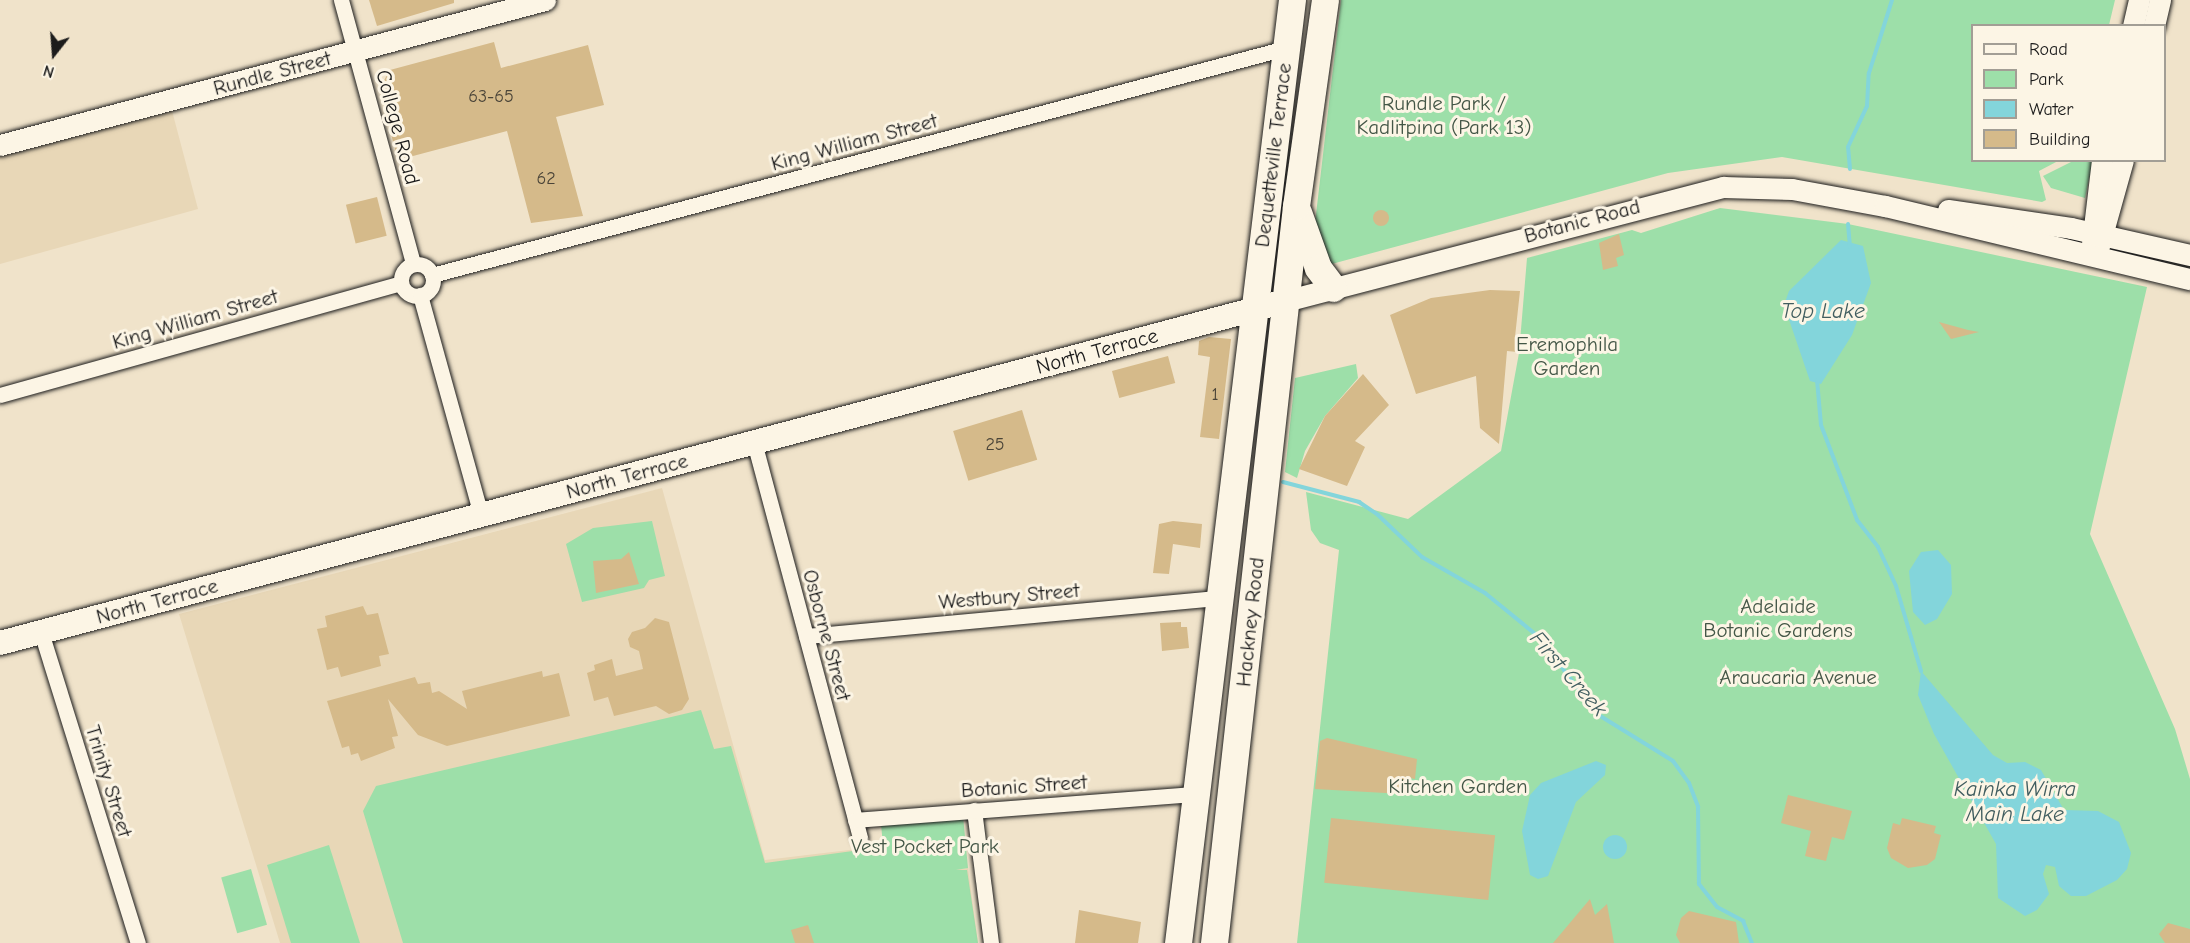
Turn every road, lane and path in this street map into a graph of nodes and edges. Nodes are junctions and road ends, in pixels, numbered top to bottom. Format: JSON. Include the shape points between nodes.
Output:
{"nodes":[{"id":1,"x":341,"y":0,"type":"edge"},
{"id":2,"x":545,"y":0,"type":"edge"},
{"id":3,"x":1292,"y":0,"type":"edge"},
{"id":4,"x":1325,"y":0,"type":"edge"},
{"id":5,"x":2139,"y":0,"type":"edge"},
{"id":6,"x":2160,"y":0,"type":"edge"},
{"id":7,"x":2133,"y":24,"type":"edge"},
{"id":8,"x":2154,"y":24,"type":"edge"},
{"id":9,"x":1286,"y":48,"type":"junction"},
{"id":10,"x":1317,"y":50,"type":"junction"},
{"id":11,"x":356,"y":51,"type":"junction"},
{"id":12,"x":0,"y":145,"type":"edge"},
{"id":13,"x":2102,"y":162,"type":"edge"},
{"id":14,"x":2122,"y":162,"type":"edge"},
{"id":15,"x":1296,"y":206,"type":"junction"},
{"id":16,"x":1885,"y":206,"type":"junction"},
{"id":17,"x":2098,"y":233,"type":"junction"},
{"id":18,"x":2190,"y":255,"type":"edge"},
{"id":19,"x":2094,"y":257,"type":"junction"},
{"id":20,"x":412,"y":264,"type":"junction"},
{"id":21,"x":432,"y":275,"type":"junction"},
{"id":22,"x":2190,"y":279,"type":"edge"},
{"id":23,"x":402,"y":284,"type":"junction"},
{"id":24,"x":1333,"y":288,"type":"junction"},
{"id":25,"x":420,"y":295,"type":"junction"},
{"id":26,"x":1285,"y":301,"type":"junction"},
{"id":27,"x":1254,"y":309,"type":"junction"},
{"id":28,"x":0,"y":395,"type":"edge"},
{"id":29,"x":754,"y":442,"type":"junction"},
{"id":30,"x":481,"y":515,"type":"junction"},
{"id":31,"x":1259,"y":537,"type":"junction"},
{"id":32,"x":1222,"y":562,"type":"junction"},
{"id":33,"x":1217,"y":598,"type":"junction"},
{"id":34,"x":41,"y":632,"type":"junction"},
{"id":35,"x":806,"y":636,"type":"junction"},
{"id":36,"x":0,"y":643,"type":"edge"},
{"id":37,"x":1196,"y":794,"type":"junction"},
{"id":38,"x":974,"y":810,"type":"junction"},
{"id":39,"x":855,"y":820,"type":"junction"},
{"id":40,"x":860,"y":838,"type":"dead end"},
{"id":41,"x":138,"y":943,"type":"edge"},
{"id":42,"x":991,"y":943,"type":"edge"},
{"id":43,"x":1178,"y":943,"type":"edge"},
{"id":44,"x":1214,"y":943,"type":"edge"}],
"edges":[{"from":1,"to":11,"type":"street","name":"College Road"},
{"from":2,"to":11,"type":"main road","name":"Rundle Street"},
{"from":3,"to":9,"type":"highway","name":"Dequetteville Terrace"},
{"from":4,"to":10,"type":"highway","name":"Dequetteville Terrace"},
{"from":5,"to":7,"type":"main road"},
{"from":6,"to":8,"type":"main road"},
{"from":9,"to":10,"type":"highway"},
{"from":9,"to":21,"type":"street","name":"King William Street"},
{"from":9,"to":27,"type":"highway","name":"Dequetteville Terrace"},
{"from":10,"to":15,"type":"highway","name":"Dequetteville Terrace"},
{"from":11,"to":12,"type":"main road","name":"Rundle Street"},
{"from":11,"to":20,"type":"street","name":"College Road"},
{"from":13,"to":17,"type":"main road"},
{"from":14,"to":17,"type":"main road"},
{"from":15,"to":24,"type":"highway","via":[[1318,267]]},
{"from":15,"to":26,"type":"highway","name":"Dequetteville Terrace"},
{"from":16,"to":17,"type":"main road","name":"Botanic Road","via":[[1977,213]]},
{"from":16,"to":19,"type":"main road","name":"Botanic Road"},
{"from":16,"to":24,"type":"main road","name":"Botanic Road","via":[[1792,189],[1723,187]]},
{"from":17,"to":18,"type":"main road"},
{"from":17,"to":19,"type":"main road"},
{"from":19,"to":22,"type":"main road"},
{"from":20,"to":21,"type":"street","via":[[422,264]]},
{"from":20,"to":23,"type":"street","via":[[405,269]]},
{"from":21,"to":25,"type":"street","via":[[430,289]]},
{"from":23,"to":25,"type":"street","via":[[406,292]]},
{"from":23,"to":28,"type":"street","name":"King William Street"},
{"from":24,"to":26,"type":"main road","name":"Botanic Road"},
{"from":25,"to":30,"type":"street"},
{"from":26,"to":27,"type":"main road","name":"North Terrace"},
{"from":26,"to":31,"type":"highway","name":"Hackney Road"},
{"from":27,"to":29,"type":"main road","name":"North Terrace"},
{"from":27,"to":32,"type":"highway","name":"Hackney Road"},
{"from":29,"to":30,"type":"main road","name":"North Terrace"},
{"from":29,"to":35,"type":"street","name":"Osborne Street"},
{"from":30,"to":34,"type":"main road","name":"North Terrace"},
{"from":31,"to":32,"type":"highway"},
{"from":31,"to":44,"type":"highway","name":"Hackney Road"},
{"from":32,"to":33,"type":"highway","name":"Hackney Road"},
{"from":33,"to":35,"type":"street","name":"Westbury Street"},
{"from":33,"to":37,"type":"highway","name":"Hackney Road"},
{"from":34,"to":36,"type":"main road","name":"North Terrace"},
{"from":34,"to":41,"type":"street","name":"Trinity Street"},
{"from":35,"to":39,"type":"street","name":"Osborne Street"},
{"from":37,"to":38,"type":"street","name":"Botanic Street"},
{"from":37,"to":43,"type":"highway","name":"Hackney Road"},
{"from":38,"to":39,"type":"street","name":"Botanic Street"},
{"from":38,"to":42,"type":"street"},
{"from":39,"to":40,"type":"street","name":"Osborne Street"}]}
